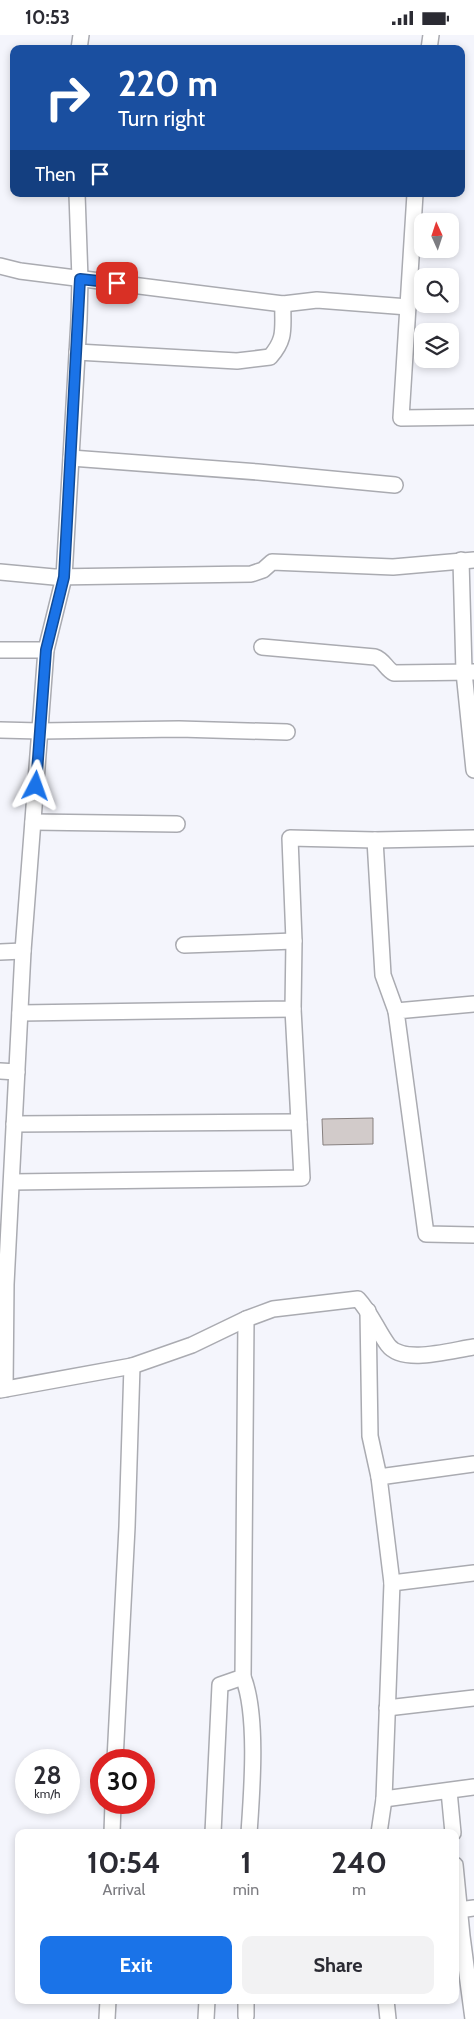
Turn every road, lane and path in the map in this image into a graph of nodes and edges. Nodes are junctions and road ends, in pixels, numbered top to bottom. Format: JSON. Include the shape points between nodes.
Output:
{"nodes":[{"id":1,"x":77,"y":197,"type":"edge"},
{"id":2,"x":415,"y":197,"type":"edge"},
{"id":3,"x":0,"y":266,"type":"edge"},
{"id":4,"x":80,"y":279,"type":"junction"},
{"id":5,"x":283,"y":304,"type":"junction"},
{"id":6,"x":408,"y":307,"type":"junction"},
{"id":7,"x":77,"y":352,"type":"junction"},
{"id":8,"x":474,"y":417,"type":"edge"},
{"id":9,"x":71,"y":458,"type":"junction"},
{"id":10,"x":395,"y":485,"type":"dead end"},
{"id":11,"x":468,"y":560,"type":"edge"},
{"id":12,"x":0,"y":572,"type":"edge"},
{"id":13,"x":64,"y":577,"type":"junction"},
{"id":14,"x":262,"y":647,"type":"dead end"},
{"id":15,"x":0,"y":650,"type":"edge"},
{"id":16,"x":46,"y":650,"type":"junction"},
{"id":17,"x":469,"y":672,"type":"edge"},
{"id":18,"x":0,"y":729,"type":"edge"},
{"id":19,"x":40,"y":731,"type":"junction"},
{"id":20,"x":287,"y":732,"type":"dead end"},
{"id":21,"x":474,"y":770,"type":"edge"},
{"id":22,"x":33,"y":822,"type":"junction"},
{"id":23,"x":177,"y":824,"type":"dead end"},
{"id":24,"x":474,"y":838,"type":"edge"},
{"id":25,"x":375,"y":840,"type":"junction"},
{"id":26,"x":294,"y":941,"type":"junction"},
{"id":27,"x":184,"y":945,"type":"dead end"},
{"id":28,"x":23,"y":951,"type":"junction"},
{"id":29,"x":0,"y":952,"type":"edge"},
{"id":30,"x":474,"y":1004,"type":"edge"},
{"id":31,"x":293,"y":1009,"type":"junction"},
{"id":32,"x":396,"y":1011,"type":"junction"},
{"id":33,"x":20,"y":1013,"type":"junction"},
{"id":34,"x":0,"y":1071,"type":"edge"},
{"id":35,"x":17,"y":1072,"type":"junction"},
{"id":36,"x":299,"y":1122,"type":"junction"},
{"id":37,"x":14,"y":1125,"type":"junction"},
{"id":38,"x":12,"y":1182,"type":"junction"},
{"id":39,"x":474,"y":1235,"type":"edge"},
{"id":40,"x":3,"y":1284,"type":"edge"},
{"id":41,"x":368,"y":1310,"type":"junction"},
{"id":42,"x":246,"y":1319,"type":"junction"},
{"id":43,"x":474,"y":1347,"type":"edge"},
{"id":44,"x":132,"y":1366,"type":"junction"},
{"id":45,"x":2,"y":1390,"type":"edge"},
{"id":46,"x":474,"y":1464,"type":"edge"},
{"id":47,"x":379,"y":1477,"type":"junction"},
{"id":48,"x":474,"y":1573,"type":"edge"},
{"id":49,"x":392,"y":1583,"type":"junction"},
{"id":50,"x":243,"y":1677,"type":"junction"},
{"id":51,"x":474,"y":1698,"type":"edge"},
{"id":52,"x":387,"y":1708,"type":"junction"},
{"id":53,"x":116,"y":1749,"type":"edge"},
{"id":54,"x":474,"y":1787,"type":"edge"},
{"id":55,"x":450,"y":1791,"type":"junction"},
{"id":56,"x":384,"y":1799,"type":"junction"},
{"id":57,"x":113,"y":1814,"type":"edge"},
{"id":58,"x":112,"y":1829,"type":"edge"},
{"id":59,"x":213,"y":1829,"type":"edge"},
{"id":60,"x":249,"y":1829,"type":"edge"},
{"id":61,"x":379,"y":1829,"type":"edge"},
{"id":62,"x":453,"y":1829,"type":"edge"},
{"id":63,"x":459,"y":1881,"type":"edge"},
{"id":64,"x":466,"y":1909,"type":"edge"},
{"id":65,"x":108,"y":2004,"type":"edge"},
{"id":66,"x":207,"y":2004,"type":"edge"},
{"id":67,"x":246,"y":2004,"type":"edge"},
{"id":68,"x":386,"y":2004,"type":"edge"},
{"id":69,"x":246,"y":2016,"type":"dead end"},
{"id":70,"x":107,"y":2019,"type":"edge"},
{"id":71,"x":206,"y":2019,"type":"edge"},
{"id":72,"x":388,"y":2019,"type":"edge"},
{"id":73,"x":473,"y":2019,"type":"edge"}],
"edges":[{"from":1,"to":4,"type":"street"},
{"from":2,"to":6,"type":"street"},
{"from":3,"to":4,"type":"street"},
{"from":4,"to":5,"type":"street"},
{"from":4,"to":7,"type":"street"},
{"from":5,"to":6,"type":"street","via":[[317,300]]},
{"from":5,"to":7,"type":"street","via":[[283,337],[270,357],[237,361]]},
{"from":6,"to":8,"type":"street","via":[[401,418]]},
{"from":7,"to":9,"type":"street"},
{"from":9,"to":10,"type":"street"},
{"from":9,"to":13,"type":"street"},
{"from":11,"to":13,"type":"street","via":[[393,567],[272,562],[264,570],[251,574]]},
{"from":11,"to":17,"type":"street"},
{"from":12,"to":13,"type":"street"},
{"from":13,"to":16,"type":"street"},
{"from":14,"to":17,"type":"street","via":[[375,657],[394,673]]},
{"from":15,"to":16,"type":"street"},
{"from":16,"to":19,"type":"street"},
{"from":17,"to":21,"type":"street"},
{"from":18,"to":19,"type":"street"},
{"from":19,"to":20,"type":"street","via":[[179,729]]},
{"from":19,"to":22,"type":"street"},
{"from":22,"to":23,"type":"street"},
{"from":22,"to":28,"type":"street"},
{"from":24,"to":25,"type":"street"},
{"from":25,"to":26,"type":"street","via":[[290,839]]},
{"from":25,"to":32,"type":"street","via":[[384,975]]},
{"from":26,"to":27,"type":"street"},
{"from":26,"to":31,"type":"street"},
{"from":28,"to":29,"type":"street"},
{"from":28,"to":33,"type":"street"},
{"from":30,"to":32,"type":"street"},
{"from":31,"to":33,"type":"street"},
{"from":31,"to":36,"type":"street"},
{"from":32,"to":39,"type":"street","via":[[426,1234]]},
{"from":33,"to":35,"type":"street"},
{"from":34,"to":35,"type":"street"},
{"from":35,"to":37,"type":"street"},
{"from":36,"to":37,"type":"street"},
{"from":36,"to":38,"type":"street","via":[[302,1178]]},
{"from":37,"to":38,"type":"street"},
{"from":38,"to":40,"type":"street"},
{"from":40,"to":45,"type":"street"},
{"from":41,"to":42,"type":"street","via":[[358,1299],[273,1309]]},
{"from":41,"to":43,"type":"street","via":[[389,1346],[398,1352],[416,1356]]},
{"from":41,"to":47,"type":"street","via":[[370,1436]]},
{"from":42,"to":44,"type":"street","via":[[192,1345]]},
{"from":42,"to":50,"type":"street"},
{"from":44,"to":45,"type":"street"},
{"from":44,"to":53,"type":"street"},
{"from":46,"to":47,"type":"street"},
{"from":47,"to":49,"type":"street"},
{"from":48,"to":49,"type":"street"},
{"from":49,"to":52,"type":"street"},
{"from":50,"to":59,"type":"street","via":[[220,1685]]},
{"from":50,"to":60,"type":"street","via":[[252,1719]]},
{"from":51,"to":52,"type":"street"},
{"from":52,"to":56,"type":"street"},
{"from":54,"to":55,"type":"street"},
{"from":55,"to":56,"type":"street"},
{"from":55,"to":62,"type":"street"},
{"from":56,"to":61,"type":"street"},
{"from":57,"to":58,"type":"street"},
{"from":63,"to":64,"type":"street"},
{"from":64,"to":73,"type":"street"},
{"from":65,"to":70,"type":"street"},
{"from":66,"to":71,"type":"street"},
{"from":67,"to":69,"type":"street"},
{"from":68,"to":72,"type":"street"}]}
